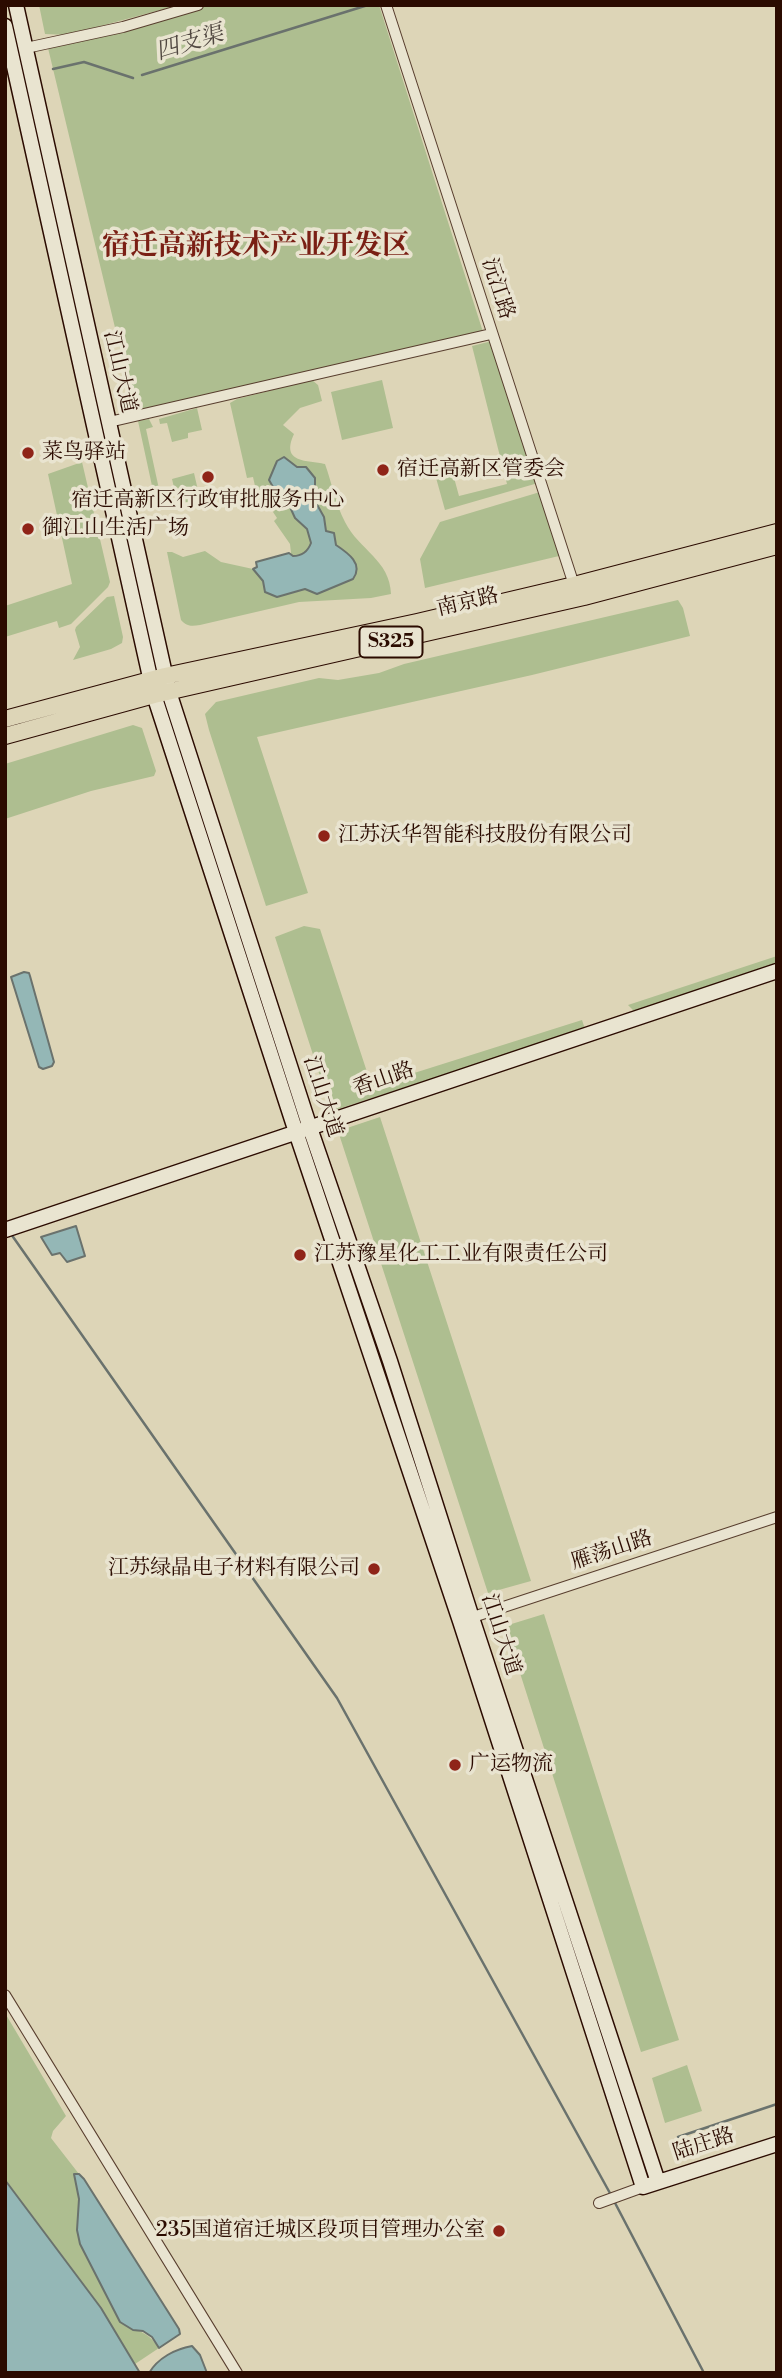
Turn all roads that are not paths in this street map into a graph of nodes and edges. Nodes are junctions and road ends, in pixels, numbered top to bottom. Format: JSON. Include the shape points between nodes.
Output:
{"nodes":[{"id":1,"x":16,"y":5,"type":"edge"},
{"id":2,"x":198,"y":5,"type":"edge"},
{"id":3,"x":386,"y":5,"type":"edge"},
{"id":4,"x":5,"y":26,"type":"edge"},
{"id":5,"x":26,"y":48,"type":"junction"},
{"id":6,"x":491,"y":334,"type":"junction"},
{"id":7,"x":109,"y":422,"type":"junction"},
{"id":8,"x":777,"y":532,"type":"edge"},
{"id":9,"x":777,"y":546,"type":"edge"},
{"id":10,"x":574,"y":585,"type":"junction"},
{"id":11,"x":160,"y":686,"type":"junction"},
{"id":12,"x":5,"y":719,"type":"edge"},
{"id":13,"x":5,"y":736,"type":"edge"},
{"id":14,"x":777,"y":971,"type":"edge"},
{"id":15,"x":303,"y":1130,"type":"junction"},
{"id":16,"x":8,"y":1229,"type":"edge"},
{"id":17,"x":777,"y":1517,"type":"edge"},
{"id":18,"x":466,"y":1620,"type":"junction"},
{"id":19,"x":5,"y":1995,"type":"edge"},
{"id":20,"x":777,"y":2144,"type":"edge"},
{"id":21,"x":651,"y":2185,"type":"junction"},
{"id":22,"x":600,"y":2203,"type":"dead end"},
{"id":23,"x":237,"y":2373,"type":"edge"}],
"edges":[{"from":1,"to":5,"type":"street","name":"江山大道"},
{"from":2,"to":5,"type":"street"},
{"from":3,"to":6,"type":"street","name":"沅江路"},
{"from":4,"to":11,"type":"street","name":"江山大道"},
{"from":5,"to":7,"type":"street","name":"江山大道"},
{"from":6,"to":7,"type":"street"},
{"from":6,"to":10,"type":"street","name":"沅江路"},
{"from":7,"to":11,"type":"street","name":"江山大道"},
{"from":8,"to":10,"type":"main road","name":"南京路","number":"S325"},
{"from":9,"to":11,"type":"main road","name":"南京路","number":"S325","via":[[584,597]]},
{"from":10,"to":11,"type":"main road","name":"南京路","number":"S325"},
{"from":11,"to":12,"type":"main road","name":"南京路","number":"S325"},
{"from":11,"to":13,"type":"main road","name":"南京路","number":"S325"},
{"from":11,"to":15,"type":"street","name":"江山大道"},
{"from":14,"to":15,"type":"street","name":"香山路"},
{"from":15,"to":16,"type":"street","name":"香山路"},
{"from":15,"to":18,"type":"street","name":"江山大道"},
{"from":17,"to":18,"type":"street","name":"雁荡山路"},
{"from":18,"to":21,"type":"street","name":"江山大道"},
{"from":19,"to":23,"type":"street"},
{"from":20,"to":21,"type":"street","name":"陆庄路"},
{"from":21,"to":22,"type":"street"}]}
